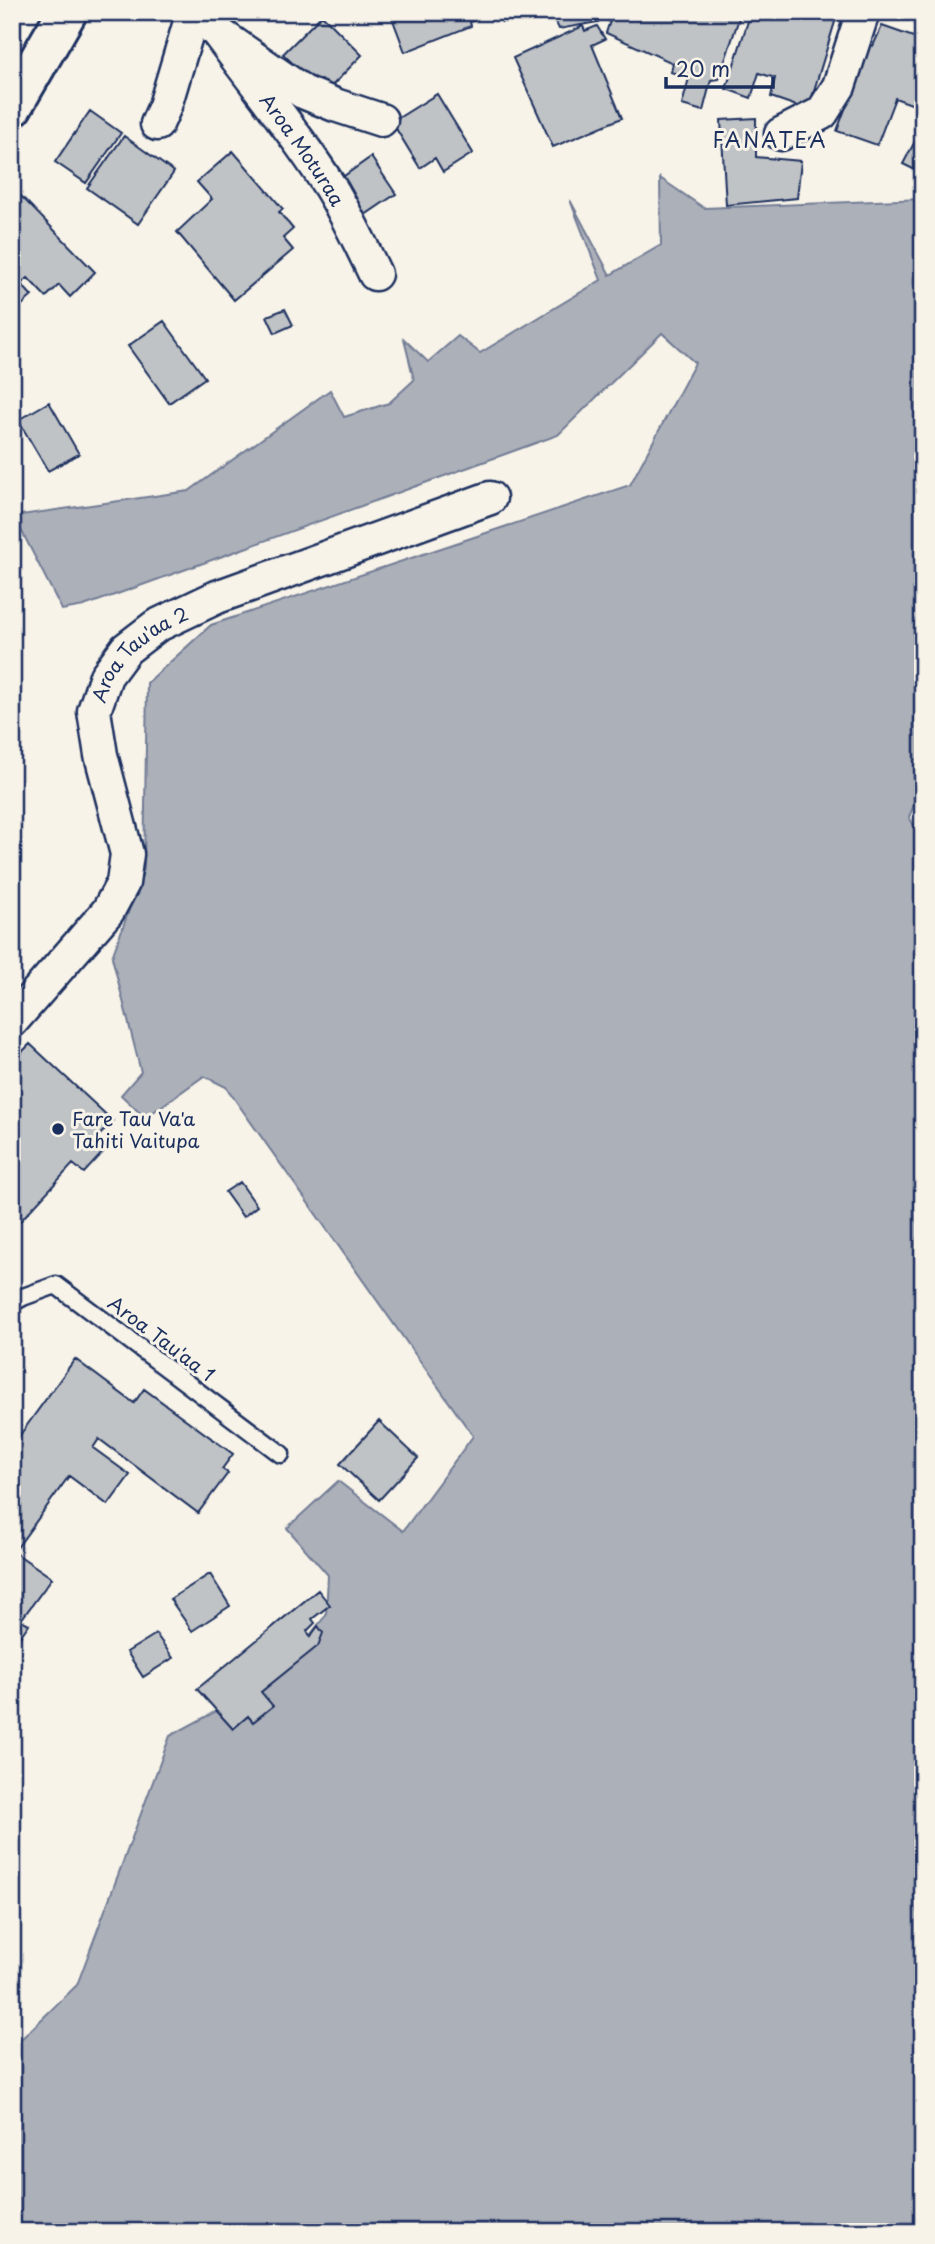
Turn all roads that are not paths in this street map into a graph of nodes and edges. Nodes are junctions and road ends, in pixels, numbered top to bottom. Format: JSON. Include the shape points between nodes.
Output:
{"nodes":[{"id":1,"x":67,"y":12,"type":"edge"},
{"id":2,"x":863,"y":12,"type":"edge"},
{"id":3,"x":202,"y":19,"type":"edge"},
{"id":4,"x":12,"y":107,"type":"edge"},
{"id":5,"x":381,"y":120,"type":"dead end"},
{"id":6,"x":157,"y":124,"type":"dead end"},
{"id":7,"x":781,"y":134,"type":"dead end"},
{"id":8,"x":375,"y":274,"type":"dead end"},
{"id":9,"x":490,"y":498,"type":"dead end"},
{"id":10,"x":12,"y":1021,"type":"edge"},
{"id":11,"x":12,"y":1303,"type":"edge"},
{"id":12,"x":281,"y":1454,"type":"dead end"}],
"edges":[{"from":1,"to":4,"type":"main road"},
{"from":2,"to":7,"type":"street","via":[[839,86],[821,113]]},
{"from":3,"to":5,"type":"street","name":"Aroa Moturaa","via":[[303,92]]},
{"from":3,"to":6,"type":"street"},
{"from":3,"to":8,"type":"street","name":"Aroa Moturaa","via":[[302,145],[331,188]]},
{"from":9,"to":10,"type":"street","name":"Aroa Tau'aa 2","via":[[217,597],[156,626],[125,649],[106,676],[94,711],[127,854],[123,883],[108,911]]},
{"from":11,"to":12,"type":"lane","name":"Aroa Tau'aa 1","via":[[56,1285]]}]}
